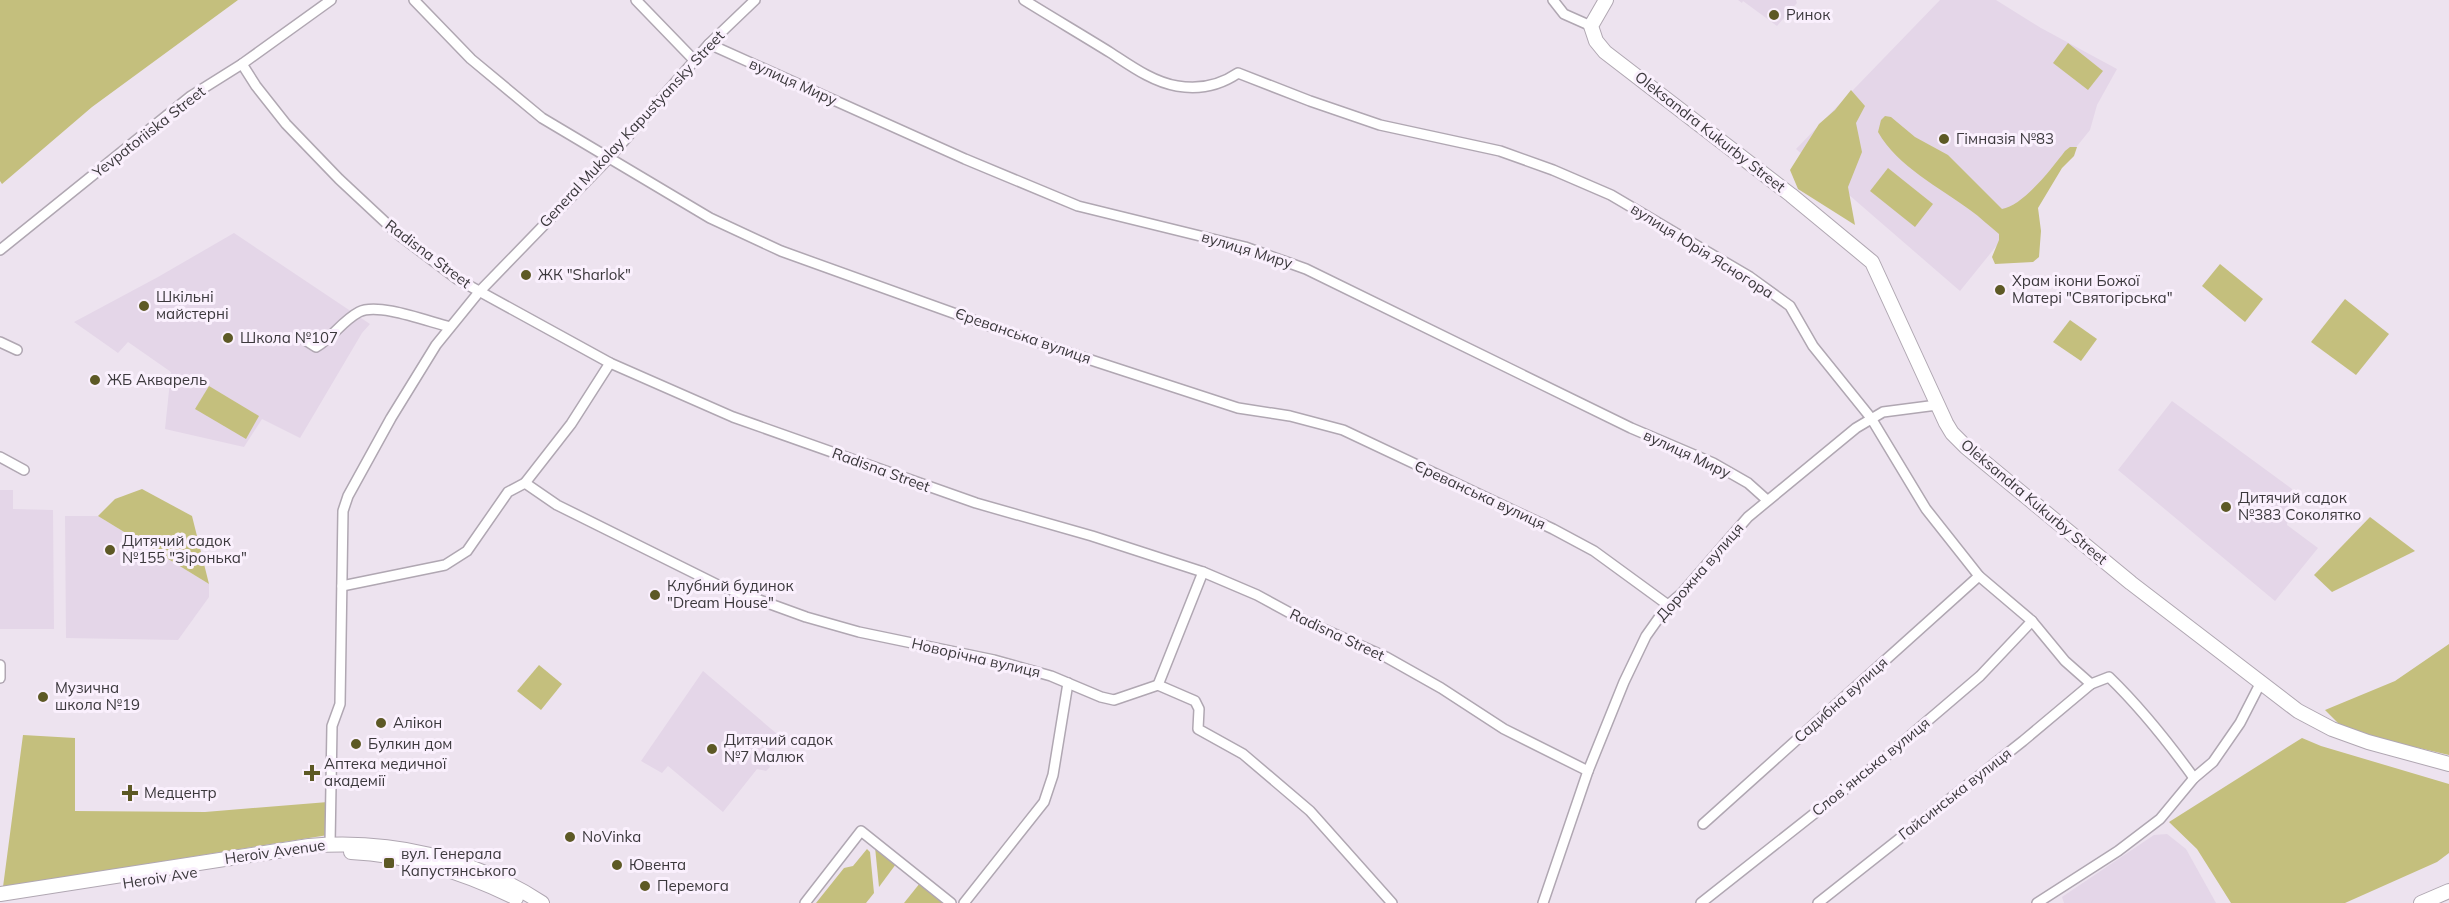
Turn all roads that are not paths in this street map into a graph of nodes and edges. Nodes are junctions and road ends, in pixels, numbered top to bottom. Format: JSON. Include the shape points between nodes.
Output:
{"nodes":[{"id":1,"x":331,"y":0,"type":"edge"},
{"id":2,"x":414,"y":0,"type":"edge"},
{"id":3,"x":636,"y":0,"type":"edge"},
{"id":4,"x":755,"y":0,"type":"edge"},
{"id":5,"x":1024,"y":0,"type":"edge"},
{"id":6,"x":1553,"y":0,"type":"edge"},
{"id":7,"x":1606,"y":0,"type":"edge"},
{"id":8,"x":1591,"y":26,"type":"junction"},
{"id":9,"x":708,"y":44,"type":"junction"},
{"id":10,"x":694,"y":60,"type":"junction"},
{"id":11,"x":242,"y":64,"type":"junction"},
{"id":12,"x":608,"y":159,"type":"junction"},
{"id":13,"x":0,"y":250,"type":"edge"},
{"id":14,"x":479,"y":292,"type":"junction"},
{"id":15,"x":450,"y":327,"type":"junction"},
{"id":16,"x":302,"y":338,"type":"dead end"},
{"id":17,"x":0,"y":342,"type":"edge"},
{"id":18,"x":17,"y":350,"type":"dead end"},
{"id":19,"x":610,"y":363,"type":"junction"},
{"id":20,"x":1937,"y":405,"type":"junction"},
{"id":21,"x":1871,"y":418,"type":"junction"},
{"id":22,"x":0,"y":457,"type":"edge"},
{"id":23,"x":24,"y":470,"type":"dead end"},
{"id":24,"x":525,"y":483,"type":"junction"},
{"id":25,"x":1767,"y":500,"type":"junction"},
{"id":26,"x":1203,"y":572,"type":"junction"},
{"id":27,"x":1979,"y":576,"type":"junction"},
{"id":28,"x":342,"y":586,"type":"junction"},
{"id":29,"x":1668,"y":605,"type":"junction"},
{"id":30,"x":2032,"y":621,"type":"junction"},
{"id":31,"x":0,"y":665,"type":"edge"},
{"id":32,"x":0,"y":678,"type":"edge"},
{"id":33,"x":1068,"y":683,"type":"junction"},
{"id":34,"x":2091,"y":684,"type":"junction"},
{"id":35,"x":2260,"y":684,"type":"junction"},
{"id":36,"x":1158,"y":686,"type":"junction"},
{"id":37,"x":2449,"y":764,"type":"edge"},
{"id":38,"x":1588,"y":771,"type":"junction"},
{"id":39,"x":2194,"y":778,"type":"junction"},
{"id":40,"x":1703,"y":824,"type":"dead end"},
{"id":41,"x":330,"y":844,"type":"junction"},
{"id":42,"x":2449,"y":891,"type":"edge"},
{"id":43,"x":0,"y":894,"type":"edge"},
{"id":44,"x":2,"y":903,"type":"edge"},
{"id":45,"x":526,"y":903,"type":"edge"},
{"id":46,"x":542,"y":903,"type":"edge"},
{"id":47,"x":805,"y":903,"type":"edge"},
{"id":48,"x":951,"y":903,"type":"edge"},
{"id":49,"x":964,"y":903,"type":"edge"},
{"id":50,"x":1392,"y":903,"type":"edge"},
{"id":51,"x":1543,"y":903,"type":"edge"},
{"id":52,"x":1701,"y":903,"type":"edge"},
{"id":53,"x":1818,"y":903,"type":"edge"},
{"id":54,"x":2037,"y":903,"type":"edge"},
{"id":55,"x":2421,"y":903,"type":"edge"}],
"edges":[{"from":1,"to":11,"type":"street","name":"Yevpatoriiska Street"},
{"from":2,"to":12,"type":"street","name":"Єреванська вулиця","via":[[471,59],[542,118]]},
{"from":3,"to":10,"type":"street"},
{"from":4,"to":9,"type":"street","name":"General Mukolay Kapustyansky Street"},
{"from":5,"to":21,"type":"street","name":"вулиця Юрія Ясногора","via":[[1165,83],[1207,88],[1238,73],[1380,125],[1500,152],[1611,195],[1750,277],[1790,306],[1813,346]]},
{"from":6,"to":8,"type":"street","via":[[1564,14]]},
{"from":7,"to":8,"type":"street"},
{"from":8,"to":20,"type":"street","name":"Oleksandra Kukurby Street","via":[[1605,52],[1872,262]]},
{"from":9,"to":10,"type":"street","name":"General Mukolay Kapustyansky Street"},
{"from":9,"to":25,"type":"street","name":"вулиця Миру","via":[[1078,206],[1245,247],[1306,269],[1631,428],[1713,463],[1748,483]]},
{"from":10,"to":12,"type":"street","name":"General Mukolay Kapustyansky Street"},
{"from":11,"to":13,"type":"street","name":"Yevpatoriiska Street","via":[[191,96]]},
{"from":11,"to":14,"type":"street","name":"Radisna Street","via":[[286,124],[339,179],[399,235]]},
{"from":12,"to":14,"type":"street","name":"General Mukolay Kapustyansky Street"},
{"from":12,"to":29,"type":"street","name":"Єреванська вулиця","via":[[710,218],[781,251],[981,323],[1238,408],[1343,430],[1594,551]]},
{"from":14,"to":15,"type":"street","name":"General Mukolay Kapustyansky Street"},
{"from":14,"to":19,"type":"street","name":"Radisna Street"},
{"from":15,"to":16,"type":"street","via":[[375,309],[362,310],[315,347]]},
{"from":15,"to":28,"type":"street","name":"General Mukolay Kapustyansky Street","via":[[391,418],[348,496],[341,527]]},
{"from":17,"to":18,"type":"street"},
{"from":19,"to":24,"type":"street","via":[[571,424]]},
{"from":19,"to":26,"type":"street","name":"Radisna Street","via":[[733,417],[976,504]]},
{"from":20,"to":21,"type":"street","name":"Дорожна вулиця","via":[[1883,412]]},
{"from":20,"to":35,"type":"street","name":"Oleksandra Kukurby Street","via":[[1952,433],[1966,447]]},
{"from":21,"to":25,"type":"street","name":"Дорожна вулиця"},
{"from":21,"to":27,"type":"street","name":"вулиця Юрія Ясногора","via":[[1926,508]]},
{"from":22,"to":23,"type":"street"},
{"from":24,"to":28,"type":"street","via":[[508,492],[467,551],[446,565]]},
{"from":24,"to":33,"type":"street","name":"Новорічна вулиця","via":[[600,527],[749,597],[859,632],[994,660]]},
{"from":25,"to":29,"type":"street","name":"Дорожна вулиця"},
{"from":26,"to":36,"type":"street"},
{"from":26,"to":38,"type":"street","name":"Radisna Street","via":[[1386,657],[1504,729]]},
{"from":27,"to":30,"type":"street","name":"вулиця Юрія Ясногора"},
{"from":27,"to":40,"type":"street","name":"Садибна вулиця"},
{"from":28,"to":41,"type":"street","name":"General Mukolay Kapustyansky Street","via":[[340,704],[332,726]]},
{"from":29,"to":38,"type":"street","name":"Дорожна вулиця","via":[[1646,636]]},
{"from":30,"to":34,"type":"street","name":"вулиця Юрія Ясногора","via":[[2065,661]]},
{"from":30,"to":52,"type":"street","name":"Словʼянська вулиця","via":[[1980,676],[1885,757]]},
{"from":31,"to":32,"type":"street"},
{"from":33,"to":36,"type":"street","name":"Новорічна вулиця","via":[[1114,700]]},
{"from":33,"to":49,"type":"street","via":[[1053,776],[1044,802]]},
{"from":34,"to":39,"type":"street","via":[[2109,677]]},
{"from":34,"to":53,"type":"street","name":"Гайсинська вулиця"},
{"from":35,"to":37,"type":"street","name":"Oleksandra Kukurby Street","via":[[2332,729]]},
{"from":35,"to":39,"type":"street","via":[[2230,739],[2213,762]]},
{"from":36,"to":50,"type":"street","via":[[1195,701],[1199,709],[1198,729],[1243,754],[1310,811]]},
{"from":38,"to":51,"type":"street","name":"Дорожна вулиця"},
{"from":39,"to":54,"type":"street","via":[[2160,819],[2118,852]]},
{"from":41,"to":43,"type":"street","name":"Heroiv Avenue"},
{"from":41,"to":46,"type":"street","name":"Heroiv Avenue","via":[[375,845],[442,857],[504,881]]},
{"from":42,"to":55,"type":"street"},
{"from":44,"to":45,"type":"street","name":"Heroiv Ave","via":[[299,855],[341,852],[432,865],[460,873]]},
{"from":47,"to":48,"type":"street","via":[[861,831]]}]}
